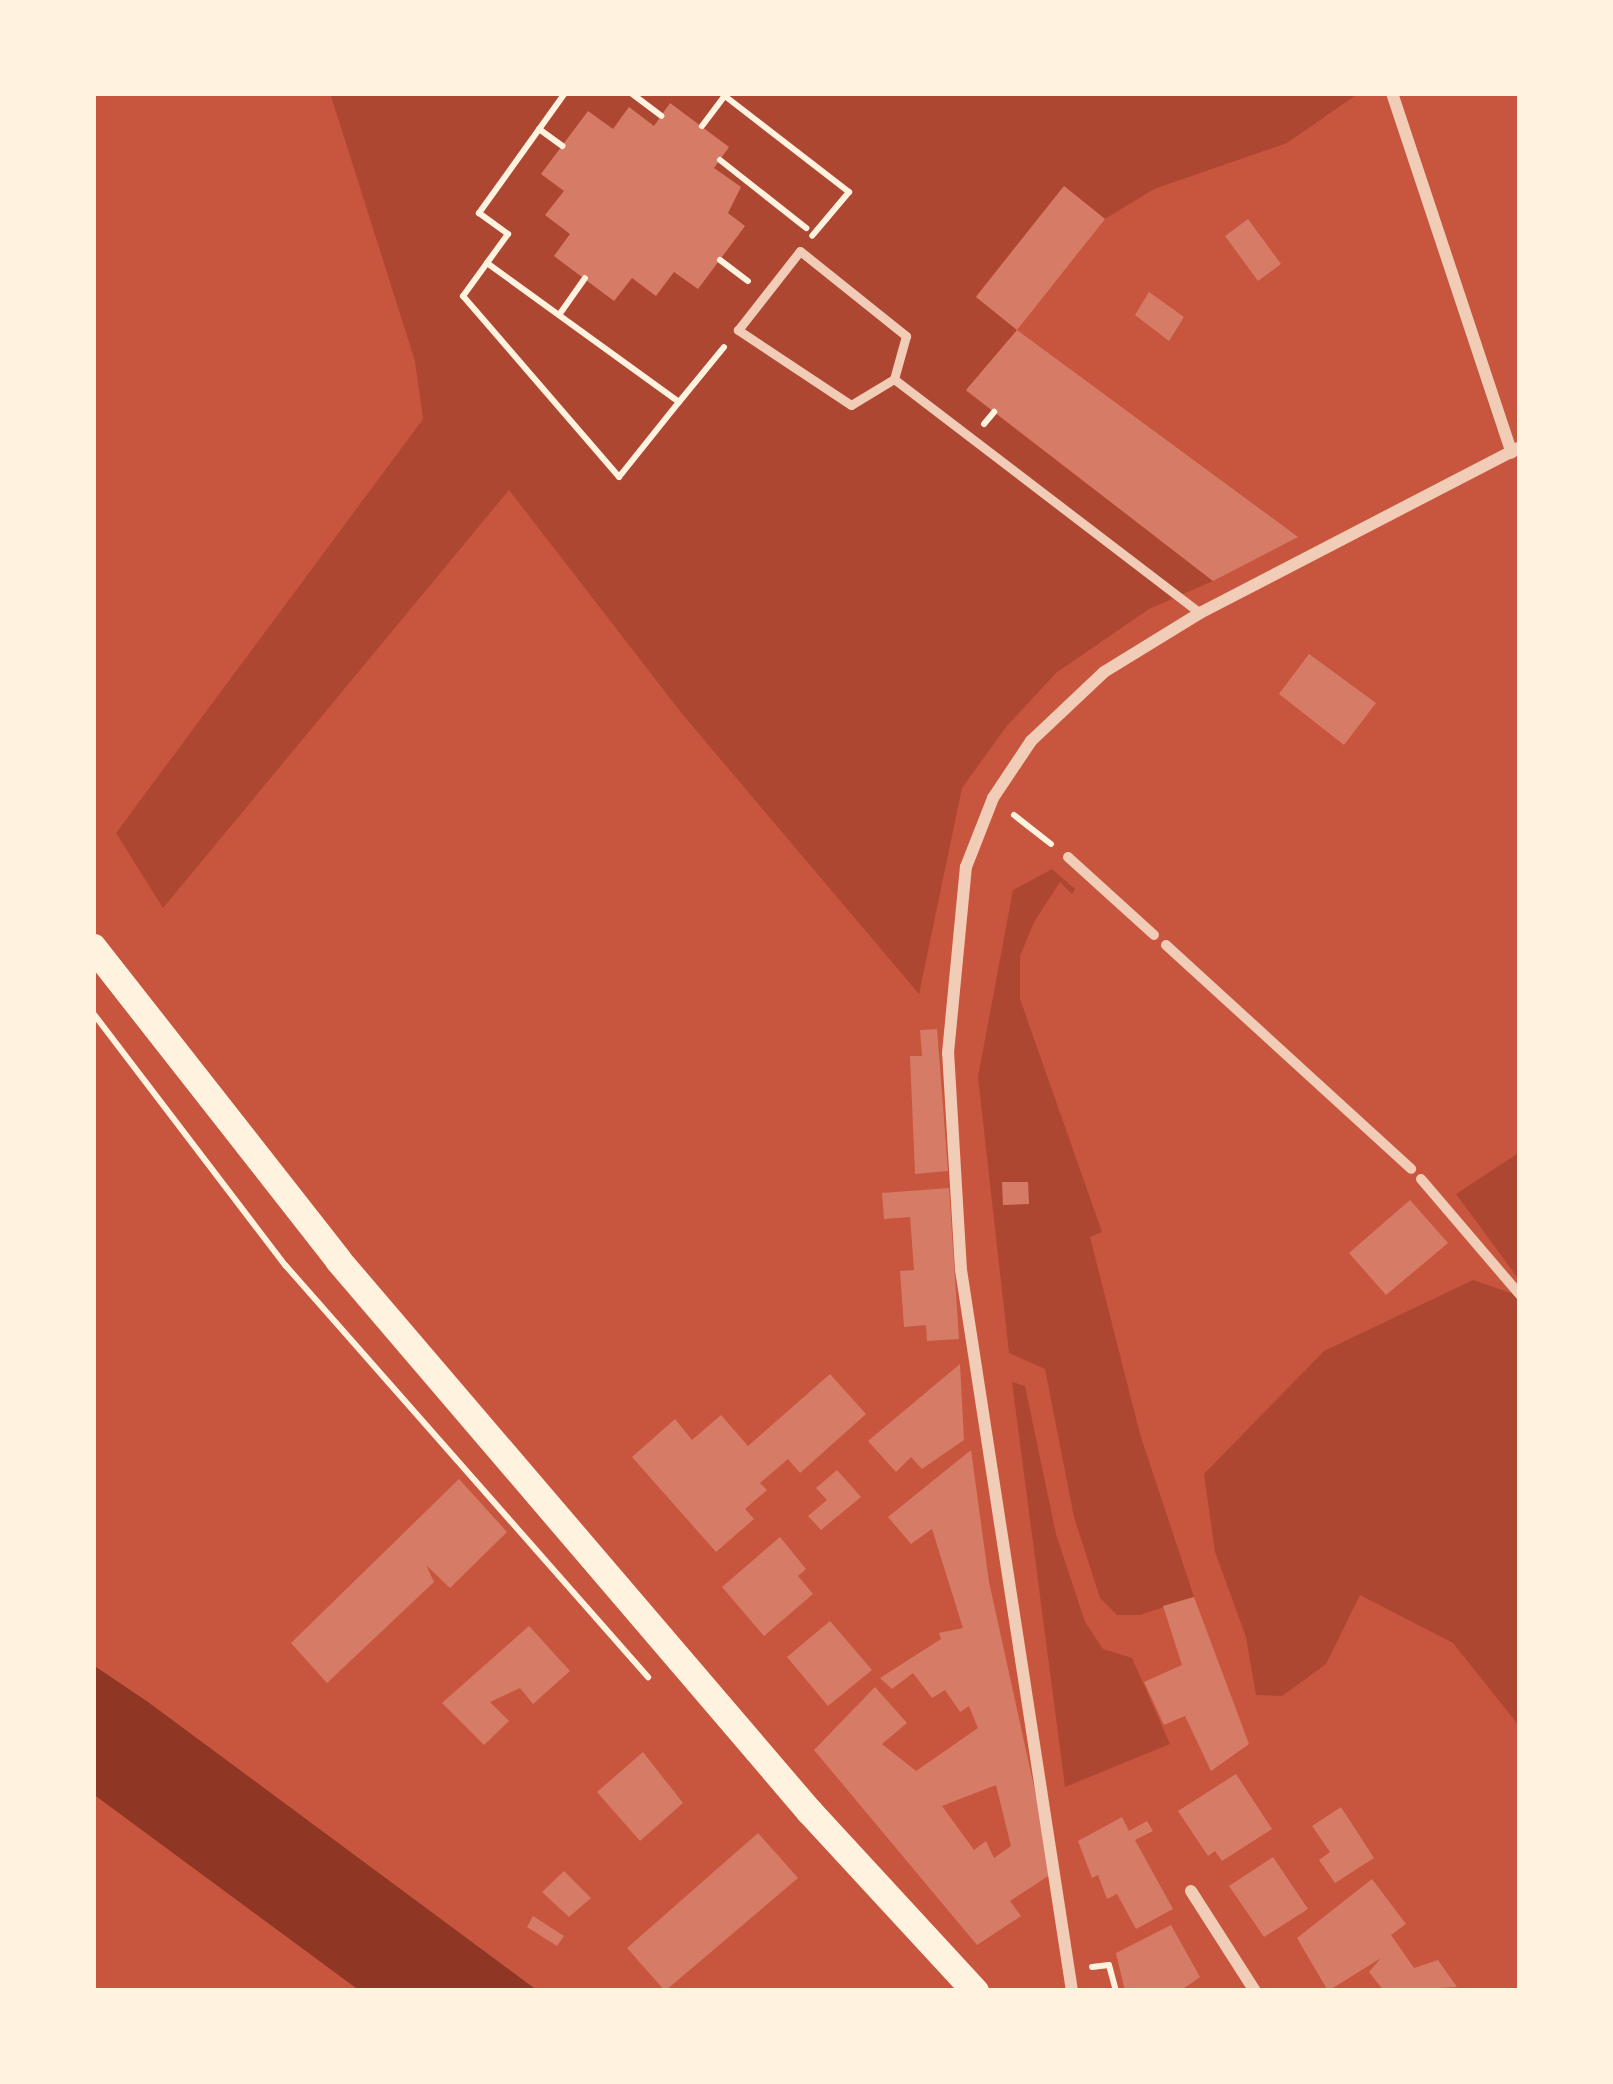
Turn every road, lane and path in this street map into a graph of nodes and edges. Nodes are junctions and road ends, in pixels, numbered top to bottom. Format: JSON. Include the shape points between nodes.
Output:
{"nodes":[{"id":1,"x":565,"y":93,"type":"edge"},
{"id":2,"x":631,"y":93,"type":"edge"},
{"id":3,"x":1392,"y":93,"type":"edge"},
{"id":4,"x":723,"y":94,"type":"edge"},
{"id":5,"x":661,"y":116,"type":"dead end"},
{"id":6,"x":702,"y":126,"type":"dead end"},
{"id":7,"x":539,"y":129,"type":"junction"},
{"id":8,"x":562,"y":146,"type":"dead end"},
{"id":9,"x":720,"y":160,"type":"dead end"},
{"id":10,"x":813,"y":234,"type":"junction"},
{"id":11,"x":800,"y":251,"type":"junction"},
{"id":12,"x":720,"y":260,"type":"dead end"},
{"id":13,"x":487,"y":263,"type":"junction"},
{"id":14,"x":585,"y":278,"type":"dead end"},
{"id":15,"x":766,"y":294,"type":"junction"},
{"id":16,"x":559,"y":315,"type":"junction"},
{"id":17,"x":738,"y":331,"type":"junction"},
{"id":18,"x":894,"y":379,"type":"junction"},
{"id":19,"x":679,"y":402,"type":"junction"},
{"id":20,"x":1516,"y":450,"type":"edge"},
{"id":21,"x":1200,"y":613,"type":"junction"},
{"id":22,"x":993,"y":798,"type":"junction"},
{"id":23,"x":1068,"y":857,"type":"joint"},
{"id":24,"x":1154,"y":935,"type":"dead end"},
{"id":25,"x":1166,"y":945,"type":"dead end"},
{"id":26,"x":93,"y":947,"type":"edge"},
{"id":27,"x":93,"y":1013,"type":"edge"},
{"id":28,"x":1412,"y":1168,"type":"dead end"},
{"id":29,"x":1421,"y":1179,"type":"dead end"},
{"id":30,"x":1520,"y":1295,"type":"edge"},
{"id":31,"x":660,"y":1690,"type":"dead end"},
{"id":32,"x":1191,"y":1891,"type":"dead end"},
{"id":33,"x":1070,"y":1969,"type":"junction"},
{"id":34,"x":975,"y":1991,"type":"edge"},
{"id":35,"x":1072,"y":1991,"type":"edge"},
{"id":36,"x":1116,"y":1991,"type":"edge"},
{"id":37,"x":1255,"y":1991,"type":"edge"}],
"edges":[{"from":1,"to":7,"type":"path"},
{"from":2,"to":5,"type":"path"},
{"from":3,"to":20,"type":"street"},
{"from":4,"to":6,"type":"path"},
{"from":4,"to":10,"type":"path","via":[[848,192]]},
{"from":7,"to":8,"type":"path"},
{"from":7,"to":13,"type":"path","via":[[479,213],[508,234]]},
{"from":9,"to":10,"type":"path"},
{"from":10,"to":11,"type":"path"},
{"from":11,"to":15,"type":"lane"},
{"from":11,"to":18,"type":"lane","via":[[906,336]]},
{"from":12,"to":15,"type":"path"},
{"from":13,"to":16,"type":"path"},
{"from":13,"to":19,"type":"path","via":[[463,296],[619,477]]},
{"from":14,"to":16,"type":"path"},
{"from":15,"to":17,"type":"lane"},
{"from":16,"to":19,"type":"path"},
{"from":17,"to":18,"type":"lane","via":[[851,405]]},
{"from":17,"to":19,"type":"path"},
{"from":18,"to":21,"type":"lane"},
{"from":20,"to":21,"type":"street"},
{"from":21,"to":22,"type":"street","via":[[1105,672],[1031,741]]},
{"from":22,"to":23,"type":"path"},
{"from":22,"to":33,"type":"street","via":[[966,867],[954,938],[948,1053],[960,1249]]},
{"from":23,"to":24,"type":"street"},
{"from":25,"to":28,"type":"street"},
{"from":26,"to":34,"type":"main road","via":[[338,1260],[809,1811]]},
{"from":27,"to":31,"type":"path","via":[[286,1266]]},
{"from":29,"to":30,"type":"street"},
{"from":32,"to":37,"type":"street"},
{"from":33,"to":35,"type":"street"},
{"from":33,"to":36,"type":"path","via":[[1109,1965]]}]}
